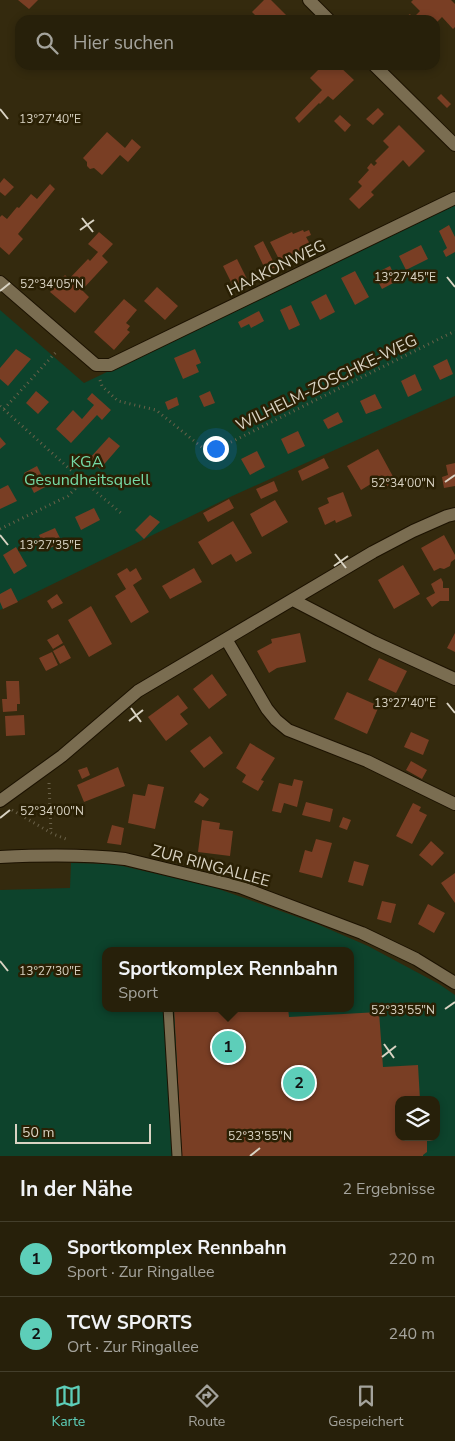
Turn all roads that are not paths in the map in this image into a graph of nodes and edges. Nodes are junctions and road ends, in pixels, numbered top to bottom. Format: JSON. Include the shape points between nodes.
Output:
{"nodes":[{"id":1,"x":309,"y":0,"type":"edge"},
{"id":2,"x":324,"y":15,"type":"edge"},
{"id":3,"x":379,"y":70,"type":"edge"},
{"id":4,"x":455,"y":145,"type":"edge"},
{"id":5,"x":455,"y":198,"type":"edge"},
{"id":6,"x":0,"y":282,"type":"edge"},
{"id":7,"x":455,"y":514,"type":"edge"},
{"id":8,"x":293,"y":600,"type":"junction"},
{"id":9,"x":226,"y":639,"type":"junction"},
{"id":10,"x":455,"y":679,"type":"edge"},
{"id":11,"x":455,"y":804,"type":"edge"},
{"id":12,"x":4,"y":805,"type":"edge"},
{"id":13,"x":0,"y":857,"type":"edge"},
{"id":14,"x":455,"y":983,"type":"edge"},
{"id":15,"x":168,"y":1012,"type":"edge"},
{"id":16,"x":177,"y":1156,"type":"edge"}],
"edges":[{"from":1,"to":2,"type":"street"},
{"from":3,"to":4,"type":"street"},
{"from":5,"to":6,"type":"street","name":"HAAKONWEG","via":[[110,366],[96,365]]},
{"from":7,"to":8,"type":"street","via":[[372,552]]},
{"from":8,"to":9,"type":"street"},
{"from":8,"to":10,"type":"street"},
{"from":9,"to":11,"type":"street","via":[[268,709],[288,730],[367,761]]},
{"from":9,"to":12,"type":"street","via":[[138,691]]},
{"from":13,"to":14,"type":"street","name":"ZUR RINGALLEE","via":[[125,859],[240,887],[362,933]]},
{"from":15,"to":16,"type":"lane"}]}
